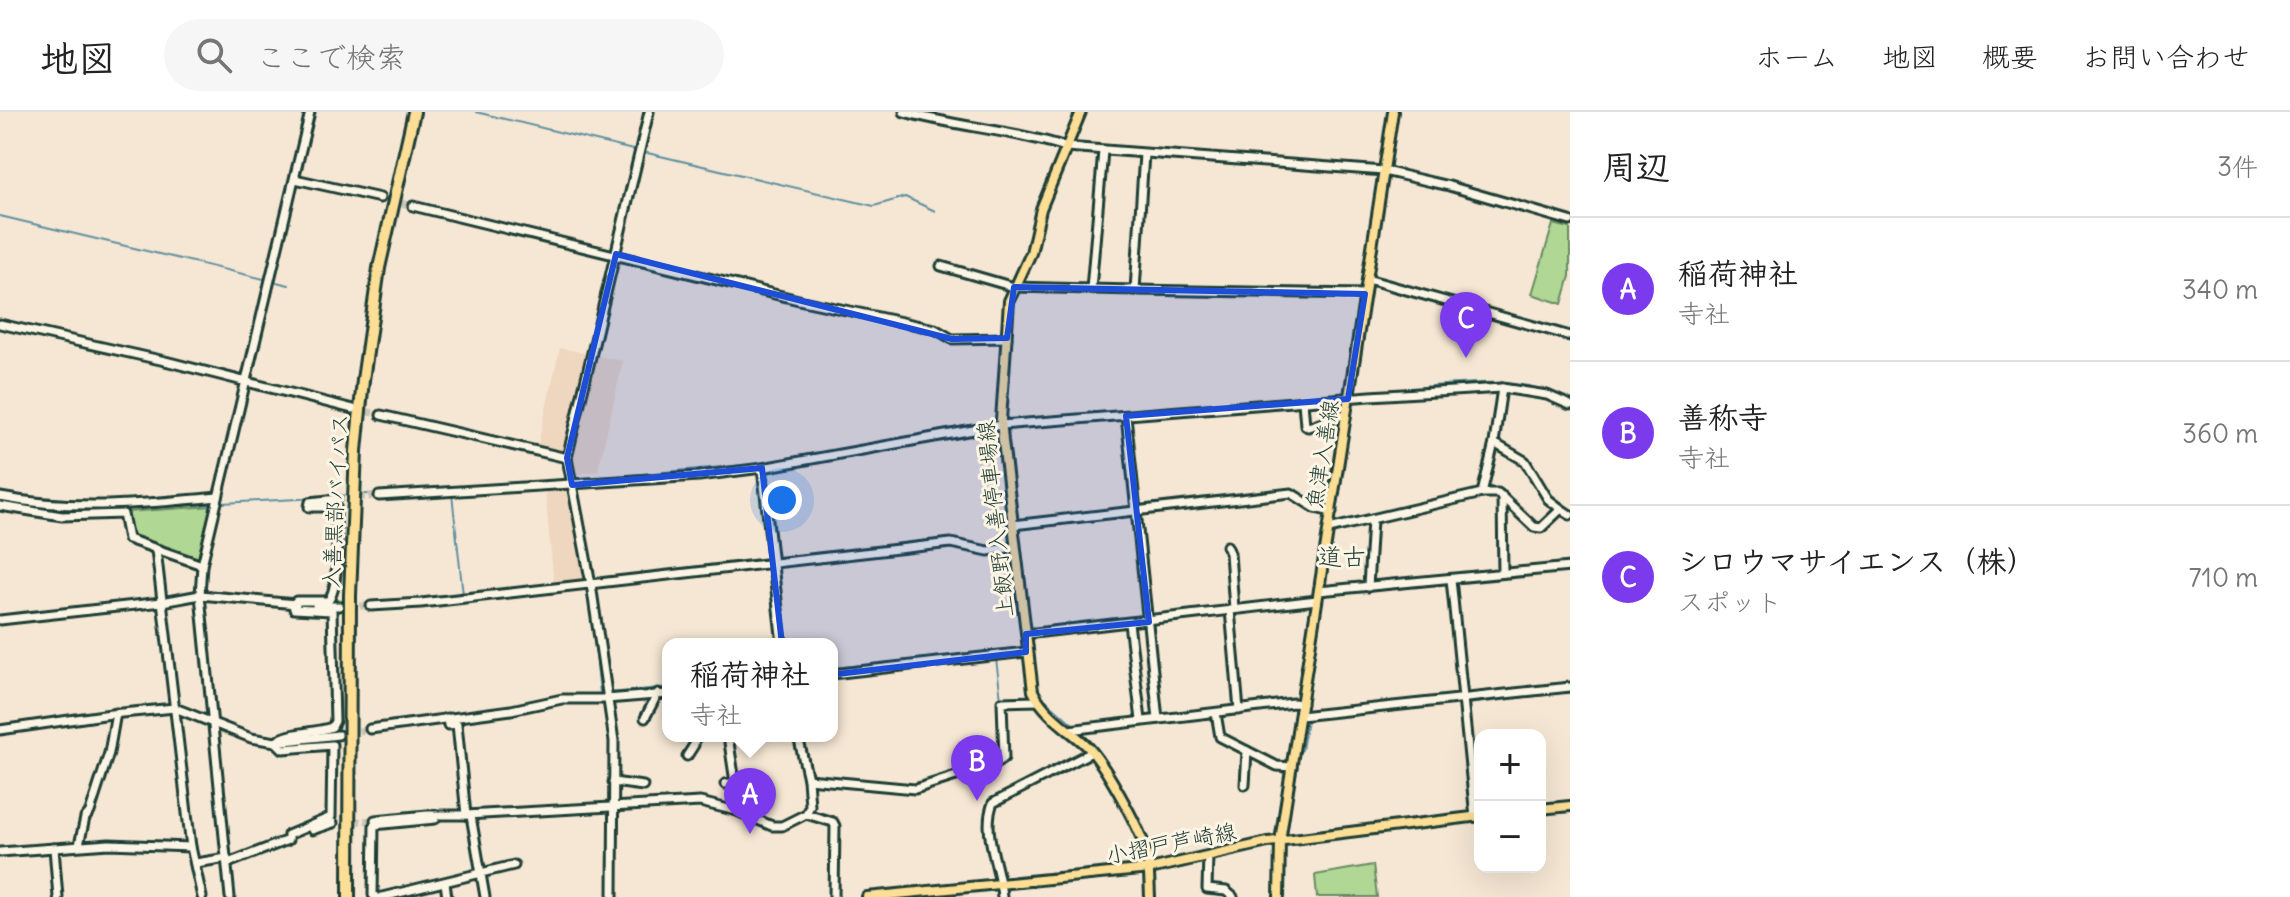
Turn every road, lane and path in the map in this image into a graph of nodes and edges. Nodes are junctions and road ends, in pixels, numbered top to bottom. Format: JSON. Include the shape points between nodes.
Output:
{"nodes":[{"id":1,"x":310,"y":112,"type":"edge"},
{"id":2,"x":414,"y":112,"type":"edge"},
{"id":3,"x":649,"y":112,"type":"edge"},
{"id":4,"x":904,"y":112,"type":"edge"},
{"id":5,"x":1081,"y":112,"type":"edge"},
{"id":6,"x":1393,"y":112,"type":"edge"},
{"id":7,"x":927,"y":115,"type":"edge"},
{"id":8,"x":1066,"y":147,"type":"junction"},
{"id":9,"x":1103,"y":151,"type":"junction"},
{"id":10,"x":1144,"y":154,"type":"junction"},
{"id":11,"x":1384,"y":171,"type":"junction"},
{"id":12,"x":295,"y":179,"type":"junction"},
{"id":13,"x":380,"y":198,"type":"tunnel mouth"},
{"id":14,"x":413,"y":206,"type":"tunnel mouth"},
{"id":15,"x":1570,"y":221,"type":"edge"},
{"id":16,"x":616,"y":254,"type":"junction"},
{"id":17,"x":941,"y":266,"type":"dead end"},
{"id":18,"x":1367,"y":279,"type":"junction"},
{"id":19,"x":1014,"y":287,"type":"junction"},
{"id":20,"x":1091,"y":289,"type":"junction"},
{"id":21,"x":1135,"y":290,"type":"junction"},
{"id":22,"x":1365,"y":294,"type":"junction"},
{"id":23,"x":0,"y":324,"type":"edge"},
{"id":24,"x":1570,"y":336,"type":"edge"},
{"id":25,"x":1007,"y":338,"type":"junction"},
{"id":26,"x":245,"y":381,"type":"junction"},
{"id":27,"x":1502,"y":388,"type":"junction"},
{"id":28,"x":1348,"y":399,"type":"junction"},
{"id":29,"x":1303,"y":402,"type":"junction"},
{"id":30,"x":1570,"y":405,"type":"edge"},
{"id":31,"x":353,"y":409,"type":"tunnel mouth"},
{"id":32,"x":1346,"y":414,"type":"junction"},
{"id":33,"x":381,"y":415,"type":"tunnel mouth"},
{"id":34,"x":1126,"y":416,"type":"junction"},
{"id":35,"x":1001,"y":425,"type":"junction"},
{"id":36,"x":1494,"y":443,"type":"junction"},
{"id":37,"x":567,"y":458,"type":"junction"},
{"id":38,"x":762,"y":468,"type":"junction"},
{"id":39,"x":572,"y":485,"type":"junction"},
{"id":40,"x":1482,"y":493,"type":"junction"},
{"id":41,"x":379,"y":496,"type":"tunnel mouth"},
{"id":42,"x":1502,"y":496,"type":"junction"},
{"id":43,"x":0,"y":497,"type":"edge"},
{"id":44,"x":218,"y":497,"type":"junction"},
{"id":45,"x":337,"y":499,"type":"tunnel mouth"},
{"id":46,"x":0,"y":506,"type":"edge"},
{"id":47,"x":1561,"y":509,"type":"junction"},
{"id":48,"x":1135,"y":511,"type":"junction"},
{"id":49,"x":1332,"y":512,"type":"junction"},
{"id":50,"x":1570,"y":515,"type":"edge"},
{"id":51,"x":1372,"y":520,"type":"junction"},
{"id":52,"x":1013,"y":525,"type":"junction"},
{"id":53,"x":1329,"y":529,"type":"junction"},
{"id":54,"x":1227,"y":546,"type":"dead end"},
{"id":55,"x":1015,"y":547,"type":"junction"},
{"id":56,"x":156,"y":550,"type":"junction"},
{"id":57,"x":773,"y":563,"type":"junction"},
{"id":58,"x":202,"y":565,"type":"junction"},
{"id":59,"x":1570,"y":567,"type":"edge"},
{"id":60,"x":1503,"y":573,"type":"junction"},
{"id":61,"x":1451,"y":579,"type":"junction"},
{"id":62,"x":591,"y":584,"type":"junction"},
{"id":63,"x":1368,"y":587,"type":"junction"},
{"id":64,"x":200,"y":595,"type":"junction"},
{"id":65,"x":1318,"y":596,"type":"junction"},
{"id":66,"x":162,"y":602,"type":"junction"},
{"id":67,"x":293,"y":604,"type":"junction"},
{"id":68,"x":339,"y":606,"type":"tunnel mouth"},
{"id":69,"x":371,"y":606,"type":"tunnel mouth"},
{"id":70,"x":1232,"y":609,"type":"junction"},
{"id":71,"x":0,"y":620,"type":"edge"},
{"id":72,"x":1149,"y":622,"type":"junction"},
{"id":73,"x":1129,"y":623,"type":"junction"},
{"id":74,"x":1026,"y":634,"type":"junction"},
{"id":75,"x":781,"y":638,"type":"edge"},
{"id":76,"x":1026,"y":652,"type":"junction"},
{"id":77,"x":838,"y":673,"type":"edge"},
{"id":78,"x":1570,"y":687,"type":"edge"},
{"id":79,"x":658,"y":693,"type":"junction"},
{"id":80,"x":662,"y":693,"type":"edge"},
{"id":81,"x":606,"y":699,"type":"junction"},
{"id":82,"x":1464,"y":700,"type":"junction"},
{"id":83,"x":1039,"y":701,"type":"junction"},
{"id":84,"x":1302,"y":704,"type":"junction"},
{"id":85,"x":175,"y":708,"type":"junction"},
{"id":86,"x":1239,"y":710,"type":"junction"},
{"id":87,"x":116,"y":713,"type":"junction"},
{"id":88,"x":1216,"y":713,"type":"junction"},
{"id":89,"x":1300,"y":716,"type":"junction"},
{"id":90,"x":447,"y":718,"type":"junction"},
{"id":91,"x":645,"y":718,"type":"dead end"},
{"id":92,"x":1158,"y":719,"type":"junction"},
{"id":93,"x":1141,"y":720,"type":"junction"},
{"id":94,"x":213,"y":725,"type":"junction"},
{"id":95,"x":370,"y":729,"type":"tunnel mouth"},
{"id":96,"x":0,"y":730,"type":"edge"},
{"id":97,"x":1069,"y":730,"type":"junction"},
{"id":98,"x":338,"y":735,"type":"tunnel mouth"},
{"id":99,"x":276,"y":742,"type":"junction"},
{"id":100,"x":694,"y":742,"type":"edge"},
{"id":101,"x":729,"y":742,"type":"edge"},
{"id":102,"x":799,"y":742,"type":"edge"},
{"id":103,"x":1247,"y":751,"type":"junction"},
{"id":104,"x":1092,"y":752,"type":"junction"},
{"id":105,"x":687,"y":756,"type":"dead end"},
{"id":106,"x":1292,"y":767,"type":"junction"},
{"id":107,"x":808,"y":779,"type":"junction"},
{"id":108,"x":613,"y":782,"type":"junction"},
{"id":109,"x":725,"y":784,"type":"dead end"},
{"id":110,"x":1245,"y":785,"type":"dead end"},
{"id":111,"x":643,"y":786,"type":"dead end"},
{"id":112,"x":1476,"y":801,"type":"edge"},
{"id":113,"x":613,"y":806,"type":"junction"},
{"id":114,"x":1570,"y":806,"type":"edge"},
{"id":115,"x":1546,"y":808,"type":"edge"},
{"id":116,"x":439,"y":814,"type":"junction"},
{"id":117,"x":806,"y":814,"type":"junction"},
{"id":118,"x":469,"y":816,"type":"junction"},
{"id":119,"x":1474,"y":817,"type":"edge"},
{"id":120,"x":375,"y":820,"type":"tunnel mouth"},
{"id":121,"x":333,"y":823,"type":"tunnel mouth"},
{"id":122,"x":288,"y":840,"type":"junction"},
{"id":123,"x":1280,"y":841,"type":"junction"},
{"id":124,"x":79,"y":845,"type":"junction"},
{"id":125,"x":191,"y":847,"type":"junction"},
{"id":126,"x":54,"y":848,"type":"junction"},
{"id":127,"x":0,"y":852,"type":"edge"},
{"id":128,"x":1208,"y":856,"type":"junction"},
{"id":129,"x":228,"y":861,"type":"junction"},
{"id":130,"x":196,"y":863,"type":"junction"},
{"id":131,"x":514,"y":865,"type":"dead end"},
{"id":132,"x":1150,"y":869,"type":"junction"},
{"id":133,"x":483,"y":874,"type":"junction"},
{"id":134,"x":445,"y":883,"type":"junction"},
{"id":135,"x":1001,"y":884,"type":"junction"},
{"id":136,"x":58,"y":897,"type":"edge"},
{"id":137,"x":202,"y":897,"type":"edge"},
{"id":138,"x":230,"y":897,"type":"edge"},
{"id":139,"x":349,"y":897,"type":"edge"},
{"id":140,"x":379,"y":897,"type":"edge"},
{"id":141,"x":447,"y":897,"type":"edge"},
{"id":142,"x":485,"y":897,"type":"edge"},
{"id":143,"x":613,"y":897,"type":"edge"},
{"id":144,"x":834,"y":897,"type":"edge"},
{"id":145,"x":867,"y":897,"type":"edge"},
{"id":146,"x":1002,"y":897,"type":"edge"},
{"id":147,"x":1150,"y":897,"type":"edge"},
{"id":148,"x":1233,"y":897,"type":"edge"},
{"id":149,"x":1279,"y":897,"type":"edge"}],
"edges":[{"from":1,"to":12,"type":"street"},
{"from":2,"to":139,"type":"highway","name":"入善黒部バイパス","via":[[379,268],[356,451]]},
{"from":3,"to":16,"type":"street"},
{"from":4,"to":7,"type":"street"},
{"from":5,"to":8,"type":"main road","name":"上飯野入善停車場線"},
{"from":6,"to":11,"type":"main road","name":"魚津入善線"},
{"from":7,"to":8,"type":"street"},
{"from":8,"to":9,"type":"street"},
{"from":8,"to":19,"type":"main road","name":"上飯野入善停車場線","via":[[1036,224],[1031,253]]},
{"from":9,"to":10,"type":"street"},
{"from":9,"to":20,"type":"street"},
{"from":10,"to":11,"type":"street"},
{"from":10,"to":21,"type":"street"},
{"from":11,"to":15,"type":"street"},
{"from":11,"to":18,"type":"main road","name":"魚津入善線"},
{"from":12,"to":13,"type":"street"},
{"from":12,"to":26,"type":"street"},
{"from":14,"to":16,"type":"street"},
{"from":16,"to":25,"type":"street","via":[[935,329],[952,339]]},
{"from":16,"to":37,"type":"street"},
{"from":17,"to":19,"type":"street"},
{"from":18,"to":22,"type":"main road","name":"魚津入善線"},
{"from":18,"to":24,"type":"street"},
{"from":19,"to":20,"type":"street"},
{"from":19,"to":25,"type":"main road","name":"上飯野入善停車場線"},
{"from":20,"to":21,"type":"street"},
{"from":21,"to":22,"type":"street"},
{"from":22,"to":28,"type":"main road","name":"魚津入善線"},
{"from":23,"to":26,"type":"street"},
{"from":25,"to":35,"type":"main road","name":"上飯野入善停車場線"},
{"from":26,"to":31,"type":"street"},
{"from":26,"to":44,"type":"street"},
{"from":27,"to":28,"type":"street"},
{"from":27,"to":30,"type":"street","via":[[1536,392]]},
{"from":27,"to":36,"type":"street"},
{"from":28,"to":29,"type":"street"},
{"from":28,"to":32,"type":"main road","name":"魚津入善線"},
{"from":29,"to":32,"type":"street","via":[[1308,427]]},
{"from":29,"to":34,"type":"street"},
{"from":32,"to":49,"type":"main road","name":"魚津入善線"},
{"from":33,"to":37,"type":"street"},
{"from":34,"to":35,"type":"street"},
{"from":34,"to":48,"type":"street"},
{"from":35,"to":38,"type":"street"},
{"from":35,"to":52,"type":"main road","name":"上飯野入善停車場線"},
{"from":36,"to":40,"type":"street"},
{"from":36,"to":47,"type":"street","via":[[1525,461],[1548,499]]},
{"from":37,"to":39,"type":"street"},
{"from":38,"to":39,"type":"street"},
{"from":38,"to":57,"type":"street"},
{"from":39,"to":41,"type":"street"},
{"from":39,"to":62,"type":"street"},
{"from":40,"to":42,"type":"street"},
{"from":40,"to":51,"type":"street"},
{"from":42,"to":47,"type":"street","via":[[1534,527],[1541,528]]},
{"from":42,"to":60,"type":"street"},
{"from":43,"to":44,"type":"street","via":[[83,506]]},
{"from":44,"to":58,"type":"street"},
{"from":45,"to":67,"type":"street","via":[[310,502],[309,507],[336,507],[332,598]]},
{"from":46,"to":56,"type":"street","via":[[62,516],[123,514],[128,539]]},
{"from":47,"to":50,"type":"street"},
{"from":48,"to":49,"type":"street","via":[[1291,493]]},
{"from":48,"to":52,"type":"street"},
{"from":48,"to":72,"type":"street"},
{"from":49,"to":53,"type":"main road","name":"魚津入善線"},
{"from":51,"to":53,"type":"street"},
{"from":51,"to":63,"type":"street"},
{"from":52,"to":55,"type":"main road","name":"上飯野入善停車場線"},
{"from":53,"to":65,"type":"main road","name":"魚津入善線"},
{"from":54,"to":70,"type":"street"},
{"from":55,"to":57,"type":"street","via":[[988,551],[951,543]]},
{"from":55,"to":74,"type":"main road","name":"上飯野入善停車場線"},
{"from":56,"to":58,"type":"street"},
{"from":56,"to":66,"type":"street"},
{"from":57,"to":62,"type":"street"},
{"from":57,"to":75,"type":"street"},
{"from":58,"to":64,"type":"street"},
{"from":59,"to":60,"type":"street"},
{"from":60,"to":61,"type":"street"},
{"from":61,"to":63,"type":"street"},
{"from":61,"to":82,"type":"street"},
{"from":62,"to":69,"type":"street"},
{"from":62,"to":81,"type":"street"},
{"from":63,"to":65,"type":"street"},
{"from":64,"to":66,"type":"street"},
{"from":64,"to":67,"type":"street"},
{"from":64,"to":94,"type":"street"},
{"from":65,"to":70,"type":"street"},
{"from":65,"to":84,"type":"main road","name":"魚津入善線"},
{"from":66,"to":71,"type":"street"},
{"from":66,"to":85,"type":"street"},
{"from":67,"to":68,"type":"street"},
{"from":67,"to":99,"type":"street","via":[[294,609],[332,611],[335,721],[316,733],[283,736]]},
{"from":70,"to":72,"type":"street"},
{"from":70,"to":86,"type":"street"},
{"from":72,"to":73,"type":"street"},
{"from":72,"to":92,"type":"street"},
{"from":73,"to":74,"type":"street"},
{"from":73,"to":93,"type":"street"},
{"from":74,"to":76,"type":"main road","name":"上飯野入善停車場線"},
{"from":76,"to":77,"type":"street"},
{"from":76,"to":83,"type":"main road","name":"上飯野入善停車場線"},
{"from":78,"to":82,"type":"street"},
{"from":79,"to":80,"type":"street"},
{"from":79,"to":81,"type":"street"},
{"from":79,"to":91,"type":"street"},
{"from":81,"to":90,"type":"street","via":[[562,699]]},
{"from":81,"to":108,"type":"street","via":[[614,741]]},
{"from":82,"to":89,"type":"street"},
{"from":82,"to":112,"type":"street"},
{"from":83,"to":97,"type":"main road","name":"上飯野入善停車場線"},
{"from":83,"to":107,"type":"street","via":[[1002,702],[1004,758],[997,763],[915,789]]},
{"from":84,"to":86,"type":"street"},
{"from":84,"to":89,"type":"main road","name":"魚津入善線"},
{"from":85,"to":87,"type":"street"},
{"from":85,"to":94,"type":"street"},
{"from":85,"to":125,"type":"street"},
{"from":86,"to":88,"type":"street"},
{"from":87,"to":96,"type":"street"},
{"from":87,"to":124,"type":"street","via":[[109,753]]},
{"from":88,"to":92,"type":"street"},
{"from":88,"to":103,"type":"street","via":[[1220,737]]},
{"from":89,"to":106,"type":"main road","name":"魚津入善線"},
{"from":90,"to":95,"type":"street"},
{"from":90,"to":118,"type":"street","via":[[448,725],[457,724]]},
{"from":92,"to":93,"type":"street"},
{"from":93,"to":97,"type":"street"},
{"from":94,"to":99,"type":"street"},
{"from":94,"to":129,"type":"street"},
{"from":97,"to":104,"type":"main road","name":"上飯野入善停車場線"},
{"from":98,"to":99,"type":"street"},
{"from":99,"to":122,"type":"street","via":[[296,750],[332,745],[331,817],[288,835]]},
{"from":100,"to":105,"type":"street"},
{"from":101,"to":109,"type":"street","via":[[735,782]]},
{"from":102,"to":107,"type":"street"},
{"from":103,"to":106,"type":"street","via":[[1277,766]]},
{"from":103,"to":110,"type":"street"},
{"from":104,"to":132,"type":"main road","name":"上飯野入善停車場線","via":[[1138,830]]},
{"from":104,"to":135,"type":"street","via":[[993,803],[990,829]]},
{"from":106,"to":123,"type":"main road","name":"魚津入善線"},
{"from":107,"to":117,"type":"street"},
{"from":108,"to":111,"type":"street"},
{"from":108,"to":113,"type":"street"},
{"from":113,"to":117,"type":"street","via":[[700,802],[772,826]]},
{"from":113,"to":118,"type":"street"},
{"from":113,"to":143,"type":"street"},
{"from":114,"to":115,"type":"main road"},
{"from":116,"to":118,"type":"street"},
{"from":116,"to":120,"type":"street"},
{"from":116,"to":140,"type":"street","via":[[439,819],[374,825],[373,895]]},
{"from":117,"to":144,"type":"street","via":[[835,826]]},
{"from":118,"to":133,"type":"street"},
{"from":119,"to":123,"type":"main road","name":"小摺戸芦崎線"},
{"from":121,"to":122,"type":"street"},
{"from":122,"to":129,"type":"street"},
{"from":123,"to":128,"type":"main road","name":"小摺戸芦崎線"},
{"from":123,"to":149,"type":"main road","name":"魚津入善線"},
{"from":124,"to":125,"type":"street"},
{"from":124,"to":126,"type":"street"},
{"from":125,"to":130,"type":"street"},
{"from":126,"to":127,"type":"street"},
{"from":126,"to":136,"type":"street"},
{"from":128,"to":132,"type":"main road","name":"小摺戸芦崎線"},
{"from":128,"to":148,"type":"street","via":[[1207,889]]},
{"from":129,"to":130,"type":"street"},
{"from":129,"to":138,"type":"street"},
{"from":130,"to":137,"type":"street"},
{"from":131,"to":133,"type":"street"},
{"from":132,"to":135,"type":"main road","name":"小摺戸芦崎線"},
{"from":132,"to":147,"type":"main road","name":"上飯野入善停車場線"},
{"from":133,"to":134,"type":"street"},
{"from":133,"to":142,"type":"street"},
{"from":134,"to":140,"type":"street"},
{"from":134,"to":141,"type":"street"},
{"from":135,"to":145,"type":"main road","name":"小摺戸芦崎線"},
{"from":135,"to":146,"type":"street"}]}
